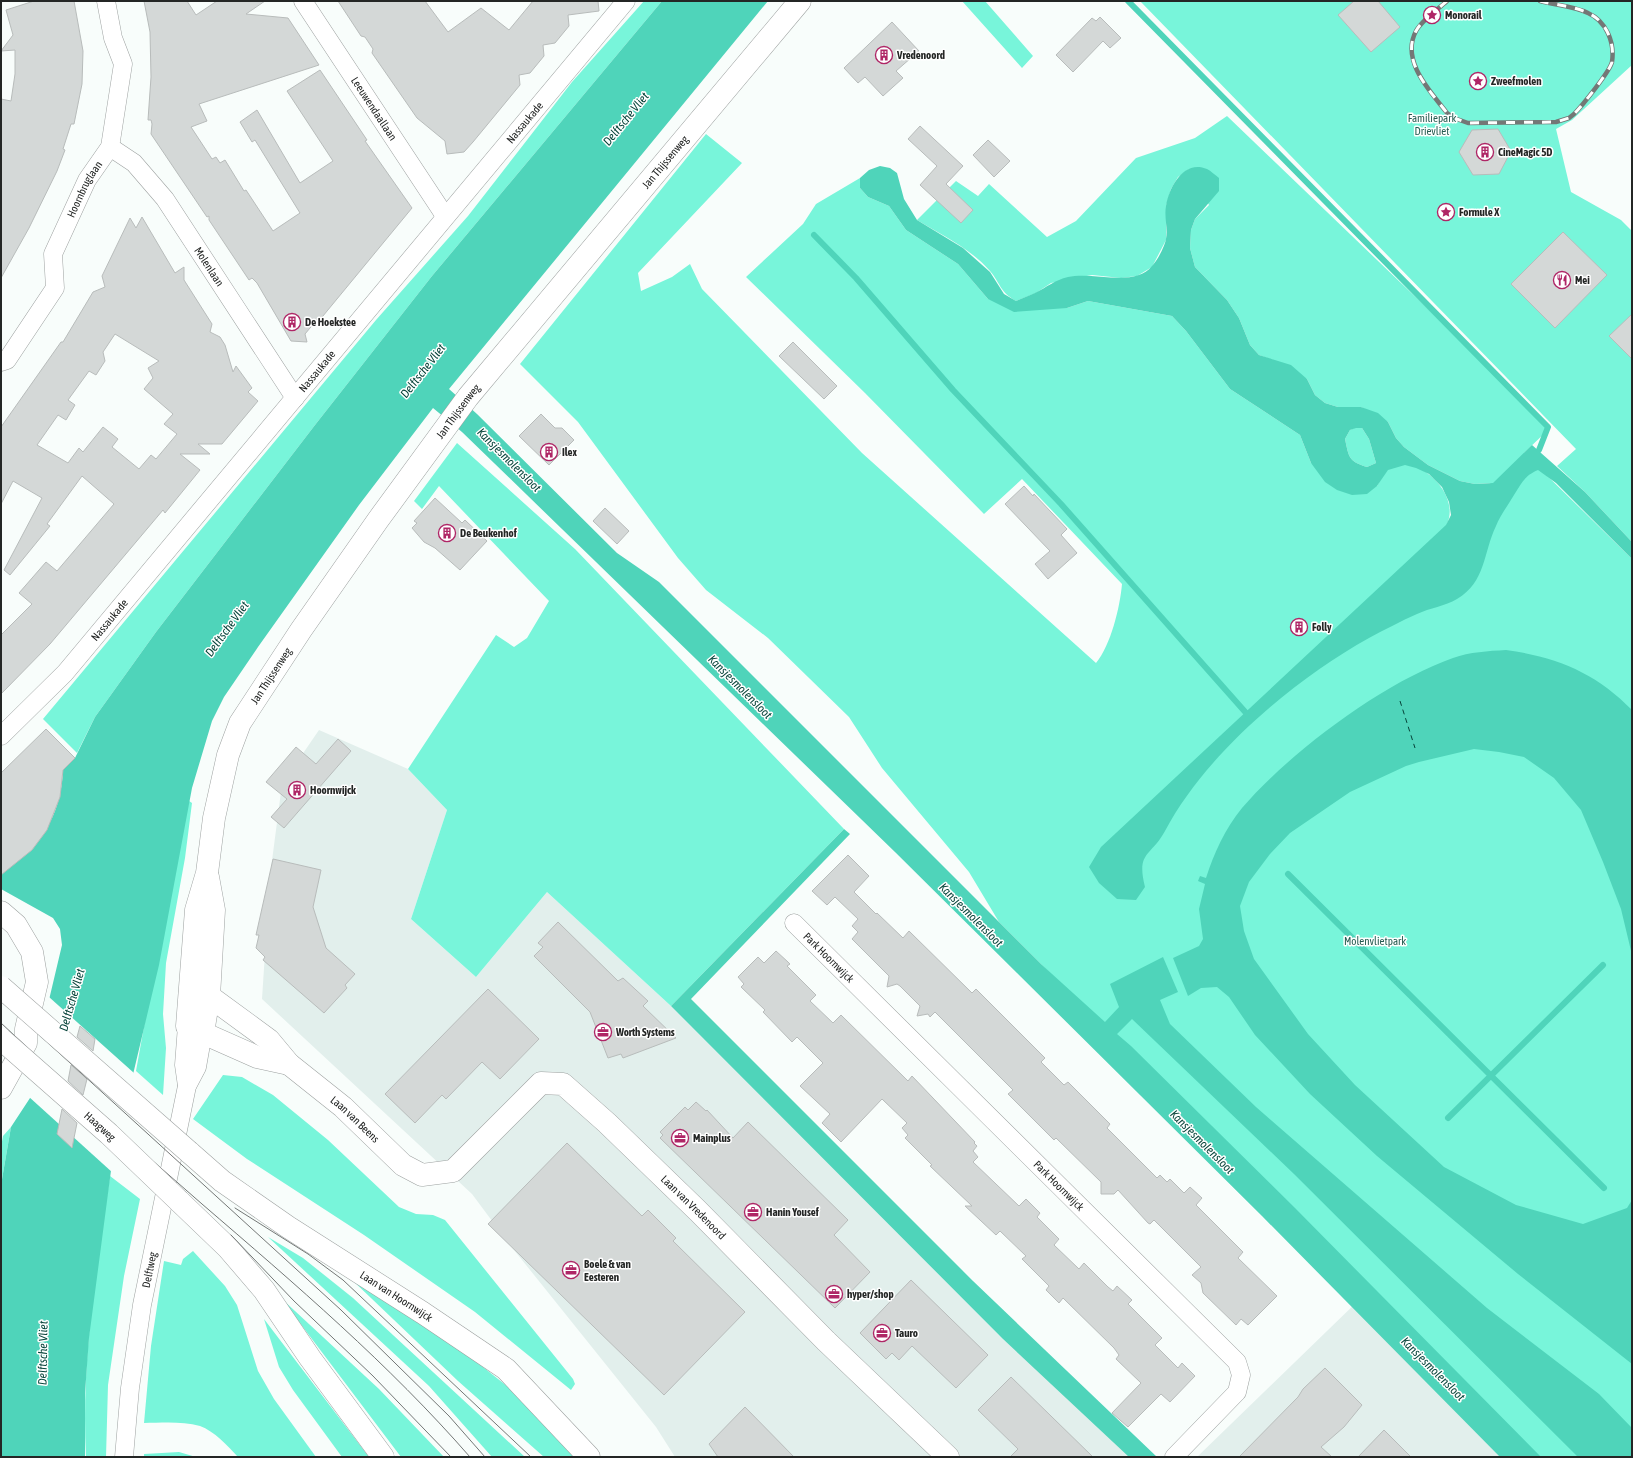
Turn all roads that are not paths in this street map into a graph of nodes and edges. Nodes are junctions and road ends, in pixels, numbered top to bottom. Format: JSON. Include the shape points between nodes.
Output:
{"nodes":[{"id":1,"x":106,"y":1,"type":"edge"},
{"id":2,"x":303,"y":1,"type":"edge"},
{"id":3,"x":626,"y":1,"type":"edge"},
{"id":4,"x":800,"y":1,"type":"edge"},
{"id":5,"x":110,"y":147,"type":"junction"},
{"id":6,"x":445,"y":216,"type":"junction"},
{"id":7,"x":1,"y":362,"type":"edge"},
{"id":8,"x":295,"y":398,"type":"junction"},
{"id":9,"x":1,"y":736,"type":"edge"},
{"id":10,"x":1,"y":912,"type":"edge"},
{"id":11,"x":794,"y":924,"type":"dead end"},
{"id":12,"x":1,"y":987,"type":"edge"},
{"id":13,"x":200,"y":995,"type":"junction"},
{"id":14,"x":26,"y":1029,"type":"junction"},
{"id":15,"x":195,"y":1029,"type":"junction"},
{"id":16,"x":1,"y":1039,"type":"edge"},
{"id":17,"x":1,"y":1045,"type":"edge"},
{"id":18,"x":289,"y":1064,"type":"junction"},
{"id":19,"x":1,"y":1088,"type":"edge"},
{"id":20,"x":422,"y":1174,"type":"joint"},
{"id":21,"x":124,"y":1457,"type":"edge"},
{"id":22,"x":383,"y":1457,"type":"edge"},
{"id":23,"x":589,"y":1457,"type":"edge"},
{"id":24,"x":948,"y":1457,"type":"edge"},
{"id":25,"x":1174,"y":1457,"type":"edge"}],
"edges":[{"from":1,"to":5,"type":"street","name":"Hoornbruglaan","via":[[113,38],[122,64]]},
{"from":2,"to":6,"type":"street","name":"Leeuwendaallaan"},
{"from":3,"to":6,"type":"street","name":"Nassaukade"},
{"from":4,"to":13,"type":"street","name":"Jan Thijssenweg","via":[[468,397],[305,624],[240,723],[228,755],[214,818],[207,873],[214,910]]},
{"from":5,"to":7,"type":"street","name":"Hoornbruglaan","via":[[87,180],[53,254],[55,288],[7,360]]},
{"from":5,"to":8,"type":"street","name":"Molenlaan","via":[[134,163],[165,199]]},
{"from":6,"to":8,"type":"street","name":"Nassaukade"},
{"from":8,"to":9,"type":"street","name":"Nassaukade","via":[[65,673]]},
{"from":10,"to":14,"type":"street","via":[[16,925],[32,952],[37,982]]},
{"from":11,"to":25,"type":"street","name":"Park Hoornwijck","via":[[1237,1362],[1241,1380],[1237,1392]]},
{"from":12,"to":23,"type":"street","name":"Laan van Hoornwijck","bridge":true,"via":[[222,1181],[506,1369]]},
{"from":13,"to":15,"type":"street","name":"Jan Thijssenweg"},
{"from":13,"to":18,"type":"street","name":"Laan van Beens","via":[[269,1040]]},
{"from":14,"to":17,"type":"street"},
{"from":14,"to":19,"type":"street","via":[[26,1043]]},
{"from":15,"to":18,"type":"street","name":"Laan van Beens","via":[[257,1057]]},
{"from":15,"to":21,"type":"street","name":"Delftweg","via":[[197,1067],[187,1086],[142,1305],[130,1388]]},
{"from":16,"to":22,"type":"street","name":"Haagweg","bridge":true,"via":[[109,1134],[228,1248],[264,1290]]},
{"from":18,"to":20,"type":"street","name":"Laan van Beens","via":[[343,1107],[403,1165]]},
{"from":20,"to":24,"type":"street","name":"Laan van Vredenoord","via":[[452,1172],[541,1083],[563,1084],[607,1122],[826,1341]]}]}
